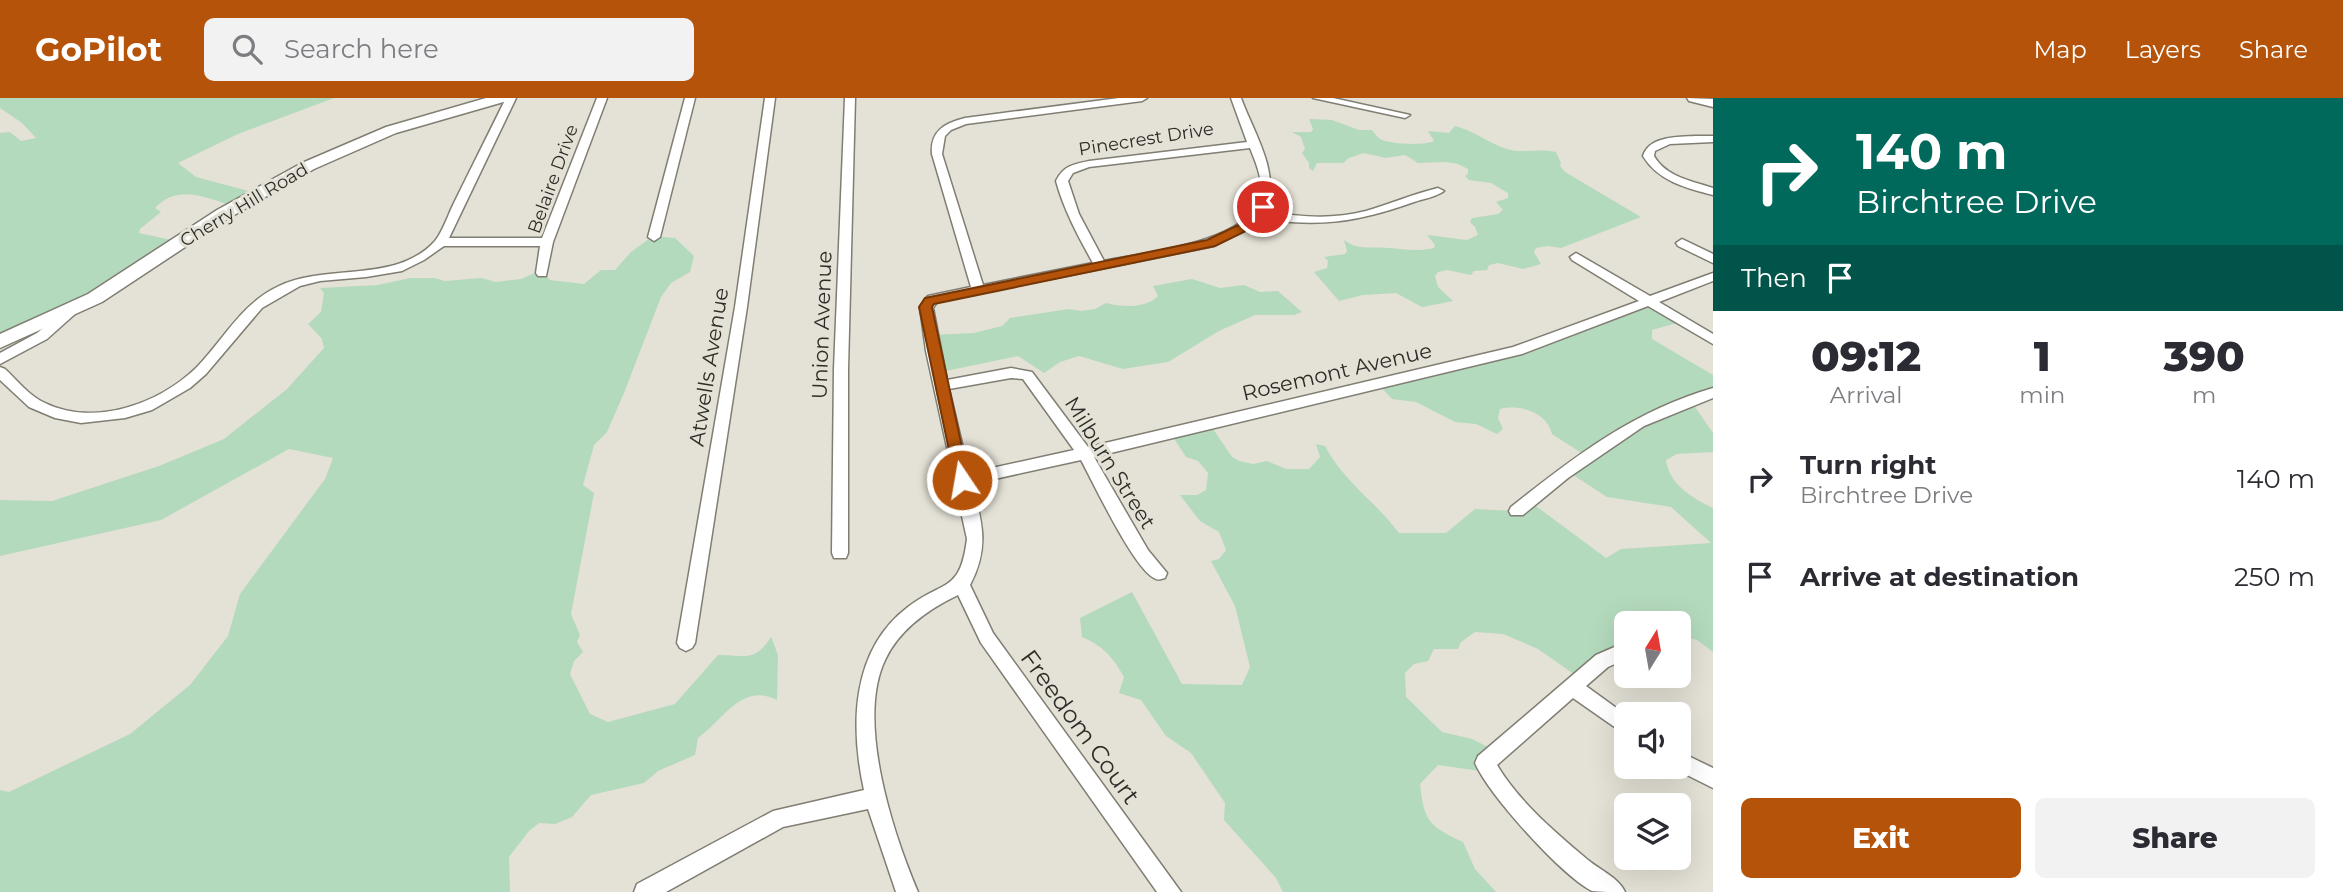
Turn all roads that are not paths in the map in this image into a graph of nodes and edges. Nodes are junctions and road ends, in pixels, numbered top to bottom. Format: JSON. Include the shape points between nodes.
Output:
{"nodes":[{"id":1,"x":502,"y":98,"type":"edge"},
{"id":2,"x":511,"y":98,"type":"edge"},
{"id":3,"x":602,"y":98,"type":"edge"},
{"id":4,"x":690,"y":98,"type":"edge"},
{"id":5,"x":770,"y":98,"type":"edge"},
{"id":6,"x":850,"y":98,"type":"edge"},
{"id":7,"x":1142,"y":98,"type":"edge"},
{"id":8,"x":1236,"y":98,"type":"edge"},
{"id":9,"x":1318,"y":98,"type":"edge"},
{"id":10,"x":1695,"y":98,"type":"edge"},
{"id":11,"x":1713,"y":103,"type":"edge"},
{"id":12,"x":1405,"y":115,"type":"dead end"},
{"id":13,"x":1713,"y":139,"type":"edge"},
{"id":14,"x":1253,"y":144,"type":"junction"},
{"id":15,"x":1438,"y":191,"type":"dead end"},
{"id":16,"x":1713,"y":192,"type":"edge"},
{"id":17,"x":1259,"y":214,"type":"junction"},
{"id":18,"x":654,"y":237,"type":"dead end"},
{"id":19,"x":441,"y":242,"type":"junction"},
{"id":20,"x":547,"y":242,"type":"junction"},
{"id":21,"x":1682,"y":243,"type":"dead end"},
{"id":22,"x":1576,"y":257,"type":"dead end"},
{"id":23,"x":1713,"y":259,"type":"edge"},
{"id":24,"x":1101,"y":266,"type":"junction"},
{"id":25,"x":542,"y":273,"type":"dead end"},
{"id":26,"x":1713,"y":277,"type":"edge"},
{"id":27,"x":978,"y":290,"type":"junction"},
{"id":28,"x":1650,"y":300,"type":"junction"},
{"id":29,"x":70,"y":312,"type":"junction"},
{"id":30,"x":1713,"y":340,"type":"edge"},
{"id":31,"x":0,"y":342,"type":"edge"},
{"id":32,"x":0,"y":359,"type":"edge"},
{"id":33,"x":0,"y":372,"type":"edge"},
{"id":34,"x":941,"y":386,"type":"junction"},
{"id":35,"x":1713,"y":393,"type":"edge"},
{"id":36,"x":1084,"y":454,"type":"junction"},
{"id":37,"x":962,"y":480,"type":"junction"},
{"id":38,"x":1517,"y":511,"type":"dead end"},
{"id":39,"x":839,"y":553,"type":"dead end"},
{"id":40,"x":1159,"y":573,"type":"dead end"},
{"id":41,"x":961,"y":584,"type":"junction"},
{"id":42,"x":686,"y":643,"type":"dead end"},
{"id":43,"x":1614,"y":656,"type":"edge"},
{"id":44,"x":1574,"y":688,"type":"junction"},
{"id":45,"x":1614,"y":717,"type":"edge"},
{"id":46,"x":1691,"y":767,"type":"edge"},
{"id":47,"x":1713,"y":778,"type":"edge"},
{"id":48,"x":877,"y":797,"type":"junction"},
{"id":49,"x":645,"y":892,"type":"edge"},
{"id":50,"x":908,"y":892,"type":"edge"},
{"id":51,"x":1170,"y":892,"type":"edge"},
{"id":52,"x":1614,"y":892,"type":"edge"}],
"edges":[{"from":1,"to":29,"type":"main road","name":"Cherry Hill Road","via":[[391,130],[308,166],[257,193]]},
{"from":2,"to":19,"type":"street"},
{"from":3,"to":20,"type":"street","name":"Belaire Drive"},
{"from":4,"to":18,"type":"street"},
{"from":5,"to":42,"type":"street","name":"Atwells Avenue"},
{"from":6,"to":39,"type":"street","name":"Union Avenue"},
{"from":7,"to":27,"type":"street","via":[[965,121],[942,130],[937,154]]},
{"from":8,"to":14,"type":"street"},
{"from":9,"to":12,"type":"street"},
{"from":10,"to":11,"type":"main road"},
{"from":13,"to":16,"type":"street","via":[[1664,142],[1649,154],[1664,173]]},
{"from":14,"to":17,"type":"street","via":[[1267,189]]},
{"from":14,"to":24,"type":"street","name":"Pinecrest Drive","via":[[1089,164],[1066,173],[1064,190]]},
{"from":15,"to":17,"type":"street","via":[[1348,218],[1298,221]]},
{"from":17,"to":24,"type":"street","via":[[1237,232],[1210,243]]},
{"from":19,"to":20,"type":"street"},
{"from":19,"to":33,"type":"street","via":[[400,267],[318,276],[280,290],[259,302],[187,384],[161,401],[125,413],[103,418],[57,413],[38,406]]},
{"from":20,"to":25,"type":"street","name":"Belaire Drive"},
{"from":21,"to":23,"type":"street"},
{"from":22,"to":28,"type":"street"},
{"from":24,"to":27,"type":"street"},
{"from":26,"to":28,"type":"street","name":"Rosemont Avenue"},
{"from":27,"to":34,"type":"street","via":[[928,303]]},
{"from":28,"to":30,"type":"street"},
{"from":28,"to":36,"type":"street","name":"Rosemont Avenue","via":[[1517,351]]},
{"from":29,"to":31,"type":"main road","name":"Cherry Hill Road"},
{"from":29,"to":32,"type":"street","via":[[42,336]]},
{"from":34,"to":36,"type":"street","name":"Milburn Street","via":[[1011,373],[1027,375]]},
{"from":34,"to":37,"type":"street"},
{"from":35,"to":38,"type":"street","via":[[1639,422]]},
{"from":36,"to":37,"type":"street","name":"Rosemont Avenue"},
{"from":36,"to":40,"type":"street","name":"Milburn Street","via":[[1142,555]]},
{"from":37,"to":41,"type":"street","via":[[976,533],[972,560]]},
{"from":41,"to":48,"type":"street","via":[[909,615],[888,638],[873,667],[867,727]]},
{"from":41,"to":51,"type":"street","name":"Freedom Court","via":[[987,638]]},
{"from":43,"to":44,"type":"street"},
{"from":44,"to":45,"type":"street"},
{"from":44,"to":52,"type":"street","via":[[1485,763],[1497,783],[1552,841],[1598,884]]},
{"from":46,"to":47,"type":"street"},
{"from":48,"to":49,"type":"street","via":[[780,818]]},
{"from":48,"to":50,"type":"street"}]}
